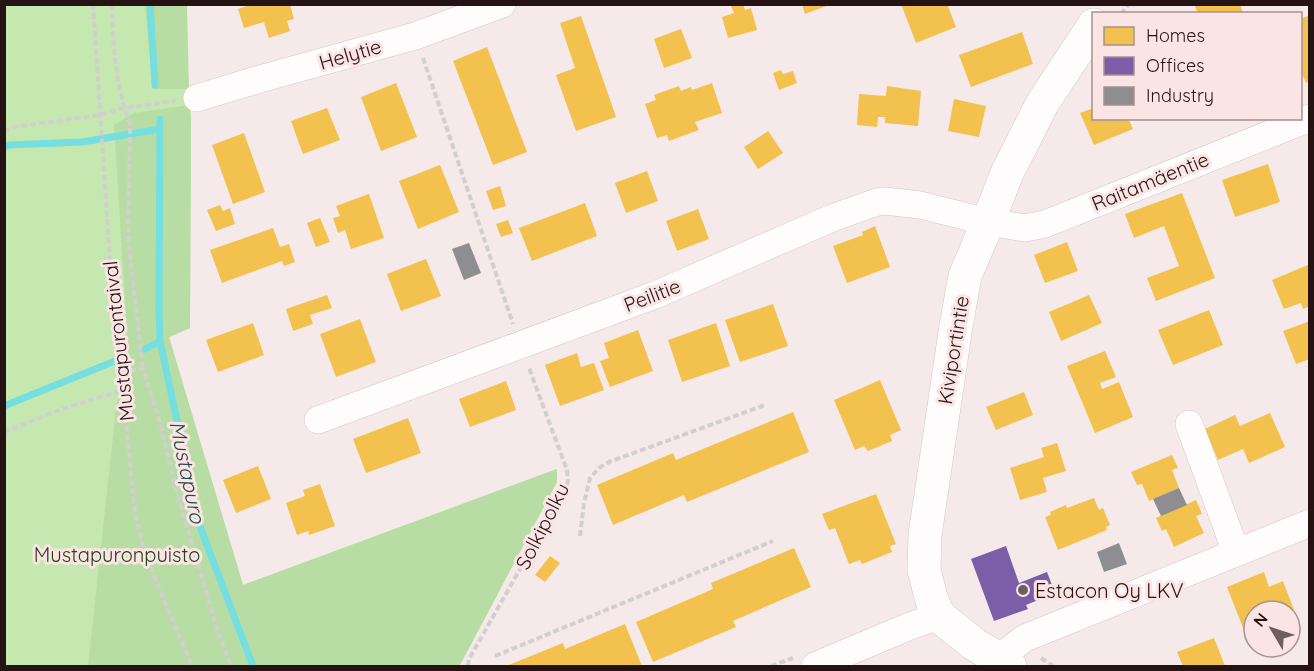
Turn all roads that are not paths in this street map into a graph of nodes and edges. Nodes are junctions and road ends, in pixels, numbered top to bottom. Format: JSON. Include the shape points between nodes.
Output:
{"nodes":[{"id":1,"x":502,"y":4,"type":"edge"},
{"id":2,"x":463,"y":11,"type":"edge"},
{"id":3,"x":1092,"y":28,"type":"edge"},
{"id":4,"x":198,"y":98,"type":"road end"},
{"id":5,"x":1310,"y":118,"type":"edge"},
{"id":6,"x":988,"y":222,"type":"junction"},
{"id":7,"x":318,"y":420,"type":"dead end"},
{"id":8,"x":1189,"y":424,"type":"dead end"},
{"id":9,"x":1310,"y":523,"type":"edge"},
{"id":10,"x":1236,"y":552,"type":"junction"},
{"id":11,"x":939,"y":616,"type":"junction"},
{"id":12,"x":1015,"y":660,"type":"edge"},
{"id":13,"x":815,"y":666,"type":"edge"}],
"edges":[{"from":1,"to":2,"type":"street","name":"Helytie"},
{"from":2,"to":4,"type":"street","name":"Helytie","via":[[415,36]]},
{"from":3,"to":6,"type":"street","name":"Kiviportintie","via":[[1042,104],[1007,173]]},
{"from":5,"to":6,"type":"street","name":"Raitamäentie","via":[[1045,224],[1025,228]]},
{"from":6,"to":7,"type":"street","name":"Peilitie","via":[[920,205],[877,202],[655,295],[518,338]]},
{"from":6,"to":11,"type":"street","name":"Kiviportintie","via":[[965,276],[925,535],[924,570]]},
{"from":8,"to":10,"type":"street"},
{"from":9,"to":10,"type":"street"},
{"from":10,"to":12,"type":"street","via":[[1025,638]]},
{"from":11,"to":12,"type":"street","via":[[974,644]]},
{"from":11,"to":13,"type":"street"}]}
